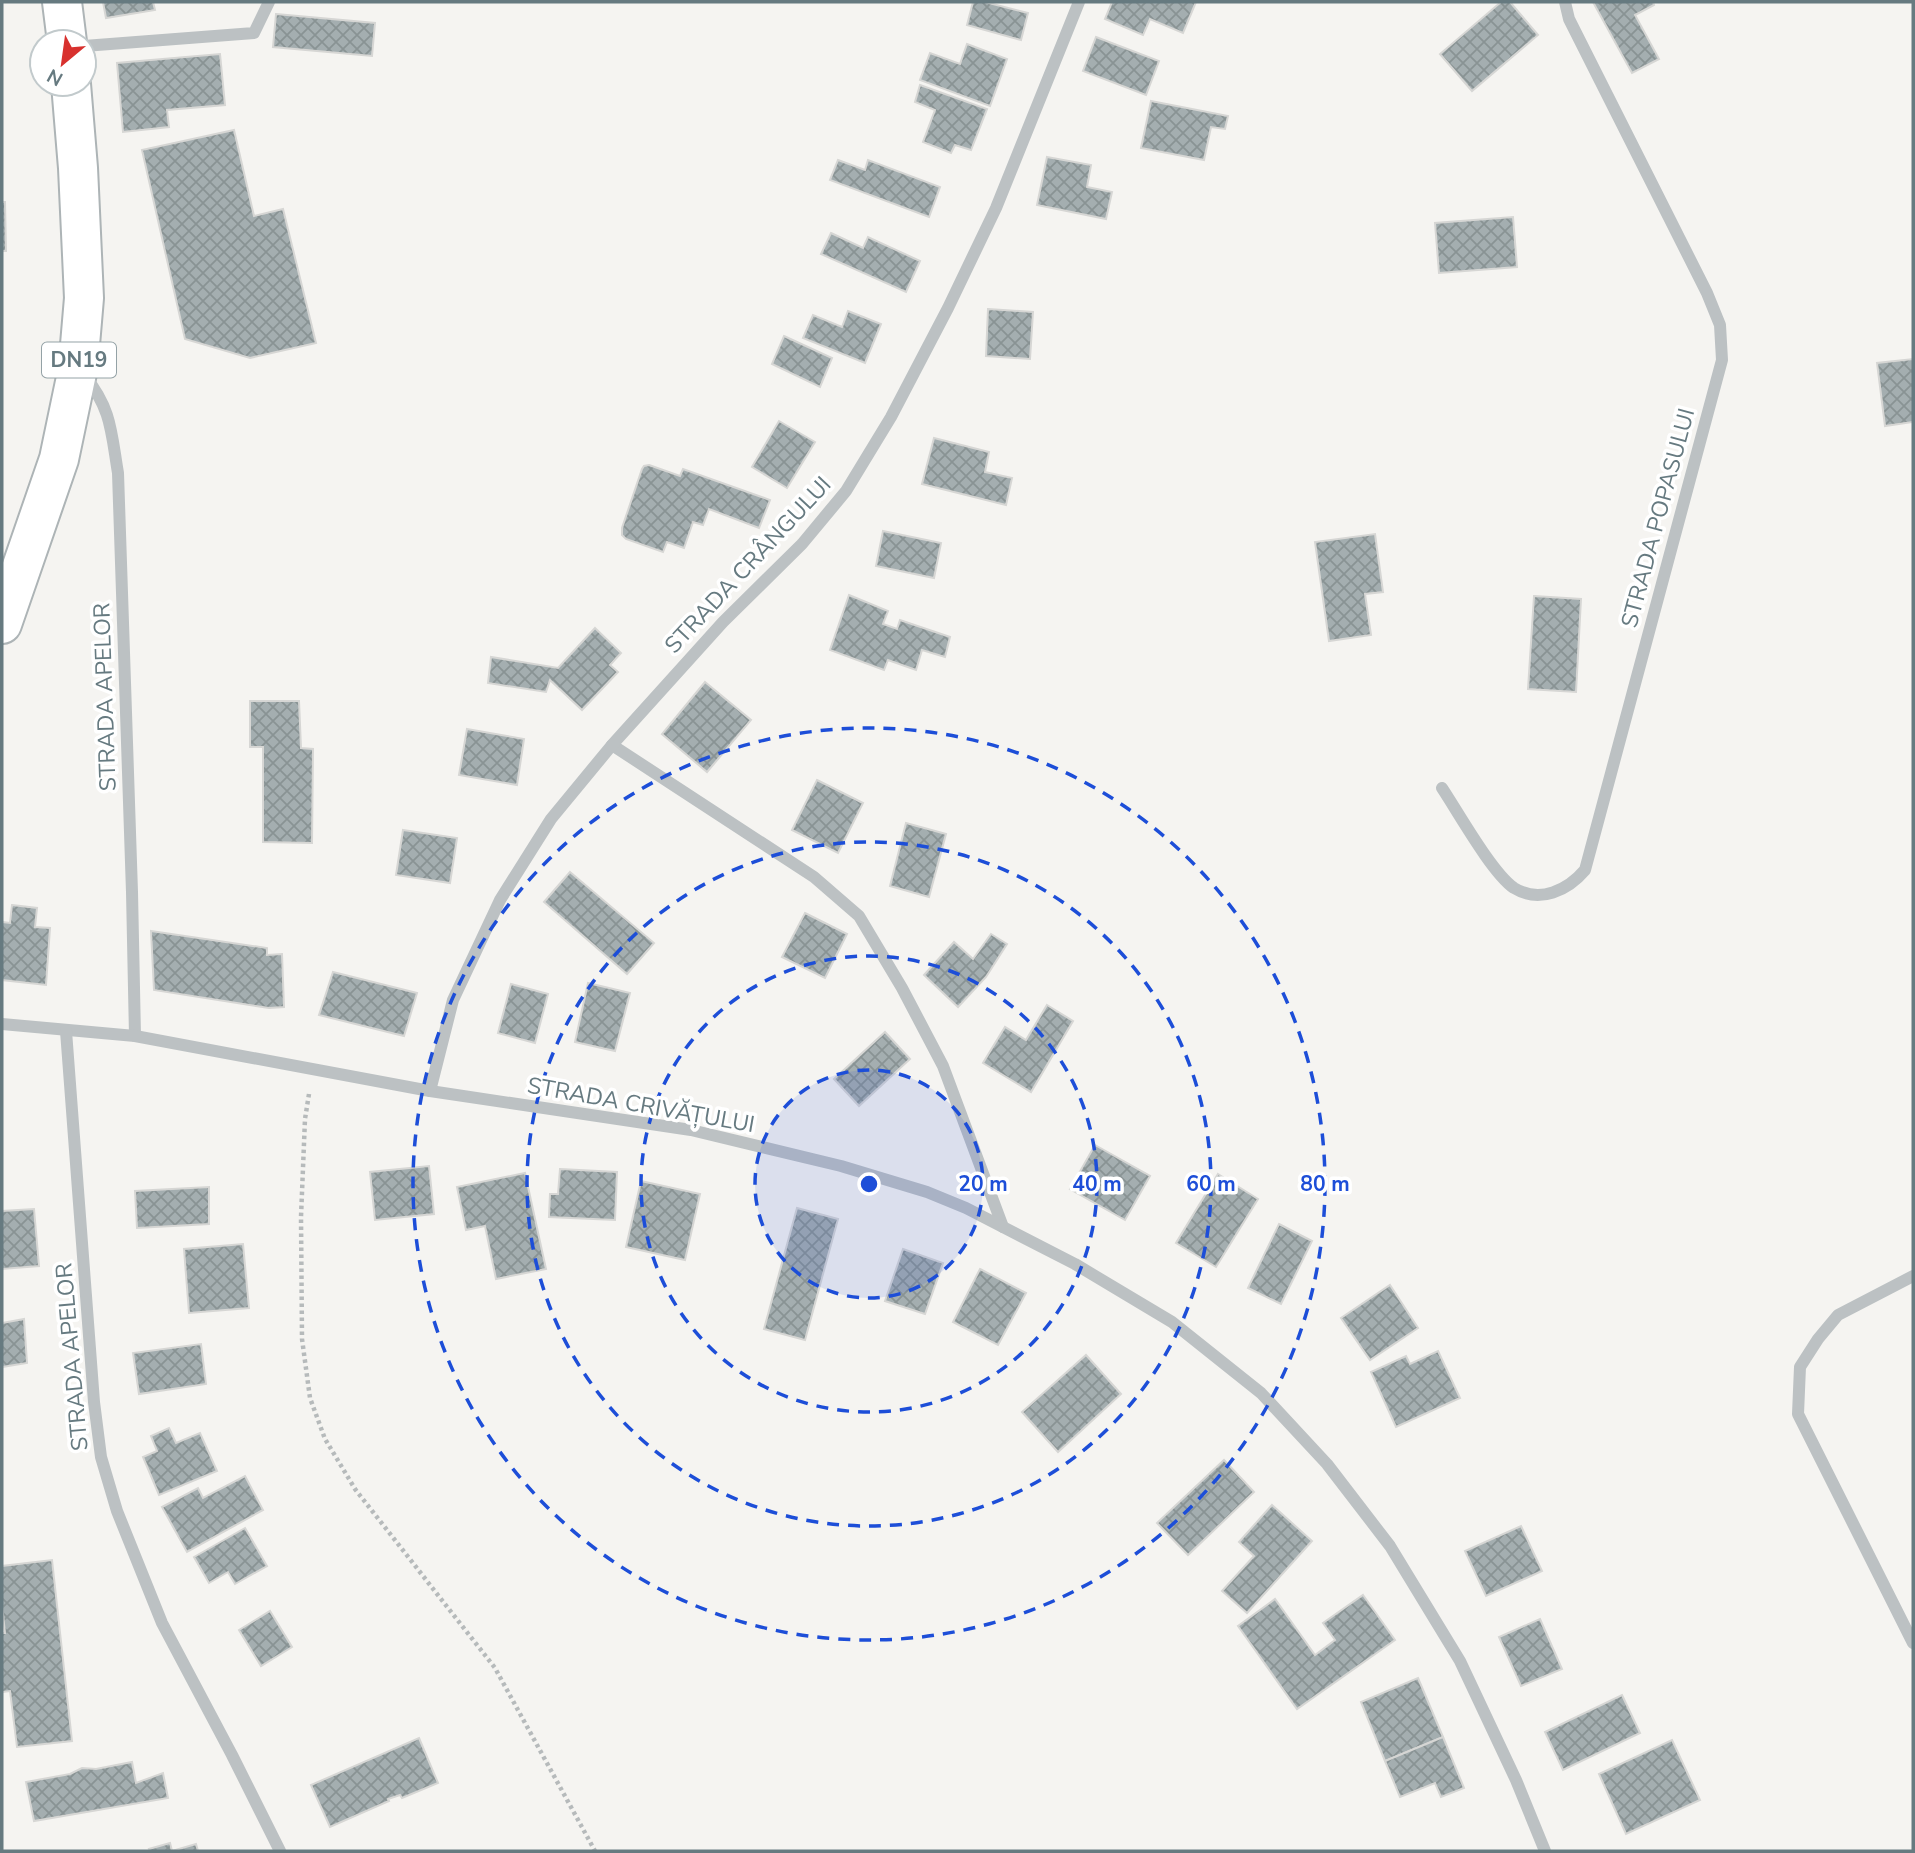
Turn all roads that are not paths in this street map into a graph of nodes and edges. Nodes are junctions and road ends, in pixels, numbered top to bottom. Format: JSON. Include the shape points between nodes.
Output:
{"nodes":[{"id":1,"x":62,"y":2,"type":"edge"},
{"id":2,"x":269,"y":2,"type":"edge"},
{"id":3,"x":1079,"y":2,"type":"edge"},
{"id":4,"x":1565,"y":2,"type":"edge"},
{"id":5,"x":65,"y":28,"type":"edge"},
{"id":6,"x":98,"y":45,"type":"edge"},
{"id":7,"x":72,"y":98,"type":"edge"},
{"id":8,"x":78,"y":368,"type":"junction"},
{"id":9,"x":2,"y":624,"type":"edge"},
{"id":10,"x":612,"y":745,"type":"junction"},
{"id":11,"x":1442,"y":788,"type":"dead end"},
{"id":12,"x":2,"y":1024,"type":"edge"},
{"id":13,"x":66,"y":1031,"type":"junction"},
{"id":14,"x":135,"y":1036,"type":"junction"},
{"id":15,"x":430,"y":1091,"type":"junction"},
{"id":16,"x":1003,"y":1227,"type":"junction"},
{"id":17,"x":1913,"y":1276,"type":"edge"},
{"id":18,"x":1913,"y":1643,"type":"edge"},
{"id":19,"x":280,"y":1851,"type":"edge"},
{"id":20,"x":1545,"y":1851,"type":"edge"}],
"edges":[{"from":1,"to":5,"type":"main road"},
{"from":2,"to":6,"type":"street","via":[[254,33]]},
{"from":3,"to":10,"type":"street","name":"STRADA CRÂNGULUI","via":[[996,208],[891,417],[846,491],[802,544],[723,622]]},
{"from":4,"to":11,"type":"street","name":"STRADA POPASULUI","via":[[1569,19],[1707,293],[1720,325],[1722,360],[1585,870],[1559,892],[1538,895],[1515,888],[1495,868]]},
{"from":7,"to":8,"type":"main road","number":"DN19","via":[[84,298]]},
{"from":8,"to":9,"type":"main road","number":"DN19","via":[[59,459]]},
{"from":8,"to":14,"type":"street","name":"STRADA APELOR","via":[[109,414],[118,473]]},
{"from":10,"to":15,"type":"street","name":"STRADA CRÂNGULUI","via":[[551,819],[500,900],[453,1000]]},
{"from":10,"to":16,"type":"street","via":[[814,877],[859,916],[943,1066]]},
{"from":12,"to":13,"type":"street","name":"STRADA CRIVĂȚULUI"},
{"from":13,"to":14,"type":"street","name":"STRADA CRIVĂȚULUI"},
{"from":13,"to":19,"type":"street","name":"STRADA APELOR","via":[[102,1457],[117,1511],[162,1623]]},
{"from":14,"to":15,"type":"street","name":"STRADA CRIVĂȚULUI"},
{"from":15,"to":16,"type":"street","name":"STRADA CRIVĂȚULUI","via":[[691,1130],[927,1192]]},
{"from":16,"to":20,"type":"street","name":"STRADA CRIVĂȚULUI","via":[[1171,1322],[1261,1393],[1327,1464],[1390,1546],[1460,1661]]},
{"from":17,"to":18,"type":"street","via":[[1838,1315],[1818,1339],[1800,1367],[1798,1414]]}]}
